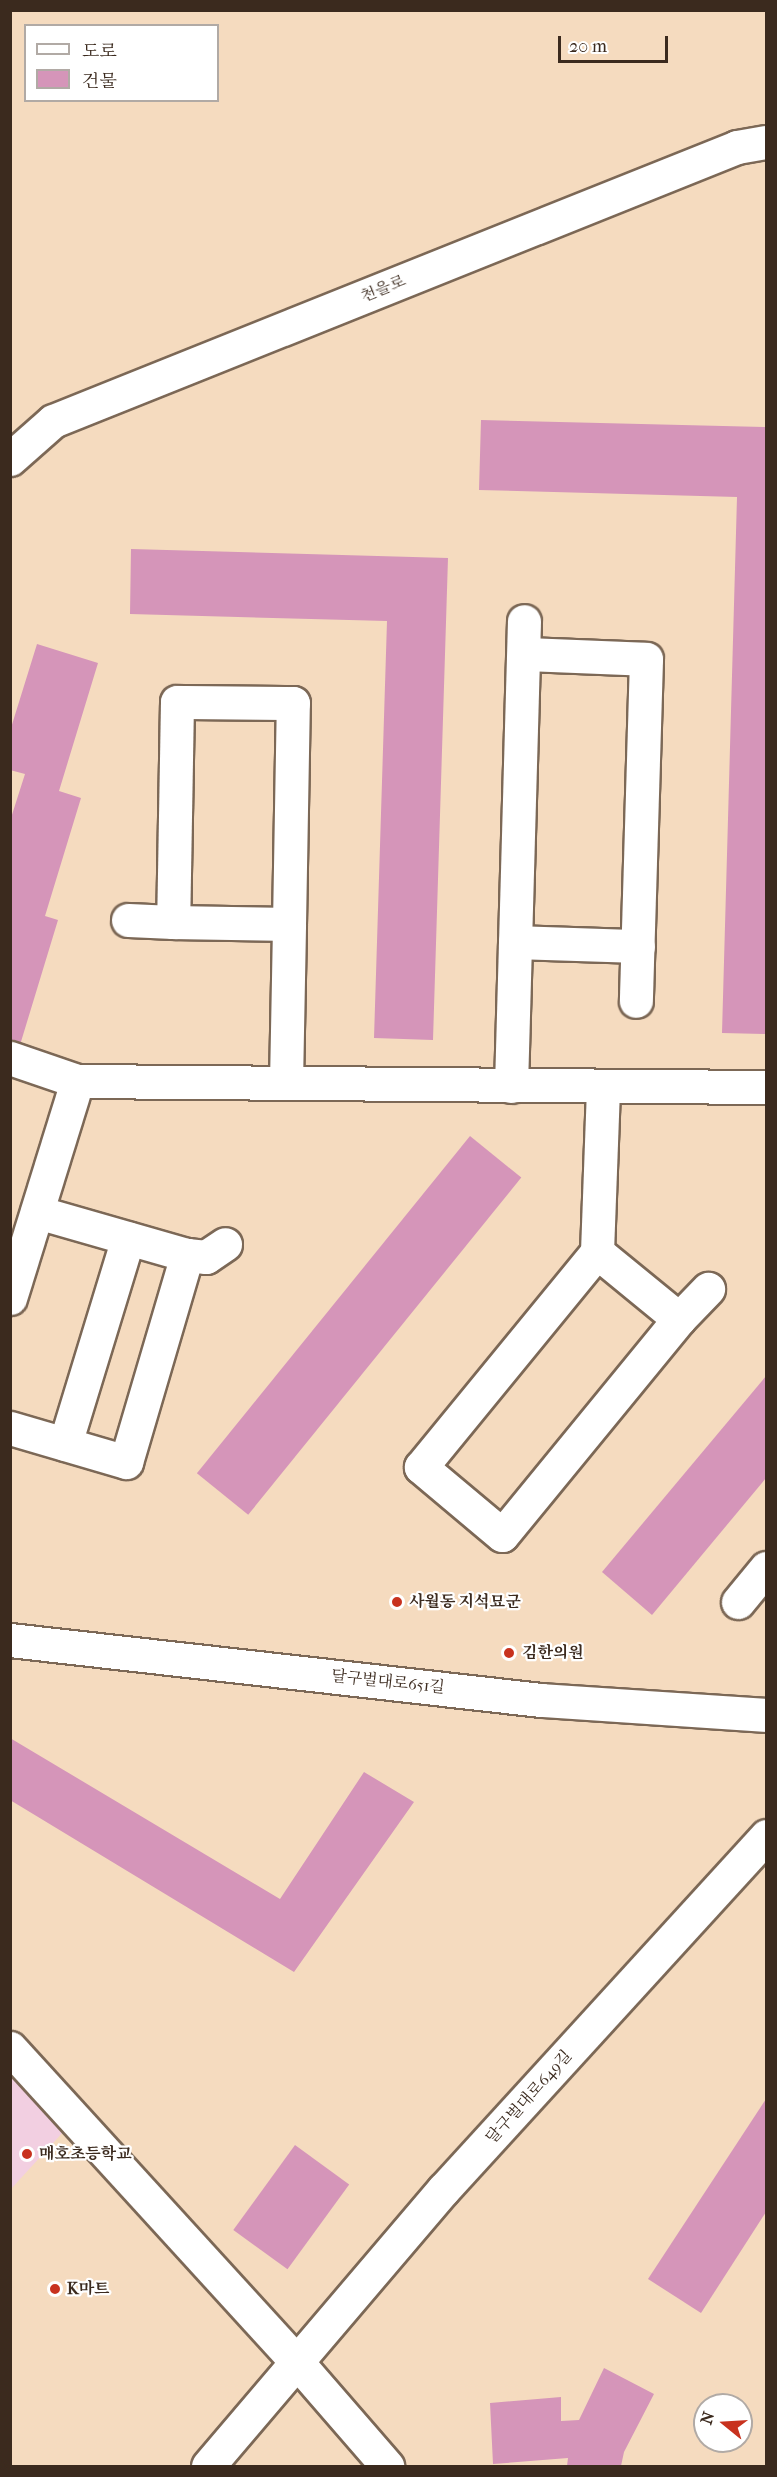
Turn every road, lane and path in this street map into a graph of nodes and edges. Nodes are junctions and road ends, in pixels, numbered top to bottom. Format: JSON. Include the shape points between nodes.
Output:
{"nodes":[{"id":1,"x":766,"y":142,"type":"edge"},
{"id":2,"x":10,"y":459,"type":"edge"},
{"id":3,"x":524,"y":621,"type":"dead end"},
{"id":4,"x":524,"y":654,"type":"junction"},
{"id":5,"x":128,"y":920,"type":"dead end"},
{"id":6,"x":173,"y":922,"type":"junction"},
{"id":7,"x":289,"y":924,"type":"junction"},
{"id":8,"x":515,"y":942,"type":"junction"},
{"id":9,"x":638,"y":946,"type":"junction"},
{"id":10,"x":636,"y":1001,"type":"dead end"},
{"id":11,"x":10,"y":1058,"type":"edge"},
{"id":12,"x":77,"y":1081,"type":"junction"},
{"id":13,"x":286,"y":1083,"type":"junction"},
{"id":14,"x":511,"y":1086,"type":"junction"},
{"id":15,"x":603,"y":1087,"type":"junction"},
{"id":16,"x":766,"y":1087,"type":"edge"},
{"id":17,"x":36,"y":1212,"type":"junction"},
{"id":18,"x":128,"y":1238,"type":"junction"},
{"id":19,"x":225,"y":1244,"type":"dead end"},
{"id":20,"x":597,"y":1252,"type":"junction"},
{"id":21,"x":187,"y":1255,"type":"junction"},
{"id":22,"x":708,"y":1289,"type":"dead end"},
{"id":23,"x":10,"y":1298,"type":"edge"},
{"id":24,"x":679,"y":1319,"type":"junction"},
{"id":25,"x":10,"y":1428,"type":"edge"},
{"id":26,"x":65,"y":1444,"type":"junction"},
{"id":27,"x":766,"y":1568,"type":"edge"},
{"id":28,"x":738,"y":1602,"type":"dead end"},
{"id":29,"x":10,"y":1640,"type":"edge"},
{"id":30,"x":766,"y":1715,"type":"edge"},
{"id":31,"x":766,"y":1836,"type":"edge"},
{"id":32,"x":10,"y":2048,"type":"edge"},
{"id":33,"x":297,"y":2362,"type":"junction"},
{"id":34,"x":207,"y":2466,"type":"edge"},
{"id":35,"x":387,"y":2466,"type":"edge"}],
"edges":[{"from":1,"to":2,"type":"street","name":"천을로","via":[[737,147],[53,421]]},
{"from":3,"to":4,"type":"street"},
{"from":4,"to":8,"type":"street"},
{"from":4,"to":9,"type":"street","via":[[646,659]]},
{"from":5,"to":6,"type":"street"},
{"from":6,"to":7,"type":"street"},
{"from":6,"to":7,"type":"street","via":[[177,702],[293,703]]},
{"from":7,"to":13,"type":"street"},
{"from":8,"to":9,"type":"street"},
{"from":8,"to":14,"type":"street"},
{"from":9,"to":10,"type":"street"},
{"from":11,"to":12,"type":"street"},
{"from":12,"to":13,"type":"street"},
{"from":12,"to":17,"type":"street"},
{"from":13,"to":14,"type":"street"},
{"from":14,"to":15,"type":"street"},
{"from":15,"to":16,"type":"street"},
{"from":15,"to":20,"type":"street"},
{"from":17,"to":18,"type":"street"},
{"from":17,"to":23,"type":"street"},
{"from":18,"to":21,"type":"street"},
{"from":18,"to":26,"type":"street"},
{"from":19,"to":21,"type":"street","via":[[206,1257]]},
{"from":20,"to":24,"type":"street"},
{"from":20,"to":24,"type":"street","via":[[421,1467],[502,1535]]},
{"from":21,"to":26,"type":"street","via":[[126,1462]]},
{"from":22,"to":24,"type":"street"},
{"from":25,"to":26,"type":"street"},
{"from":27,"to":28,"type":"street"},
{"from":29,"to":30,"type":"street","name":"달구벌대로651길","via":[[541,1700]]},
{"from":31,"to":33,"type":"street","name":"달구벌대로649길","via":[[444,2189]]},
{"from":32,"to":33,"type":"street"},
{"from":33,"to":34,"type":"street","name":"달구벌대로649길"},
{"from":33,"to":35,"type":"street"}]}
